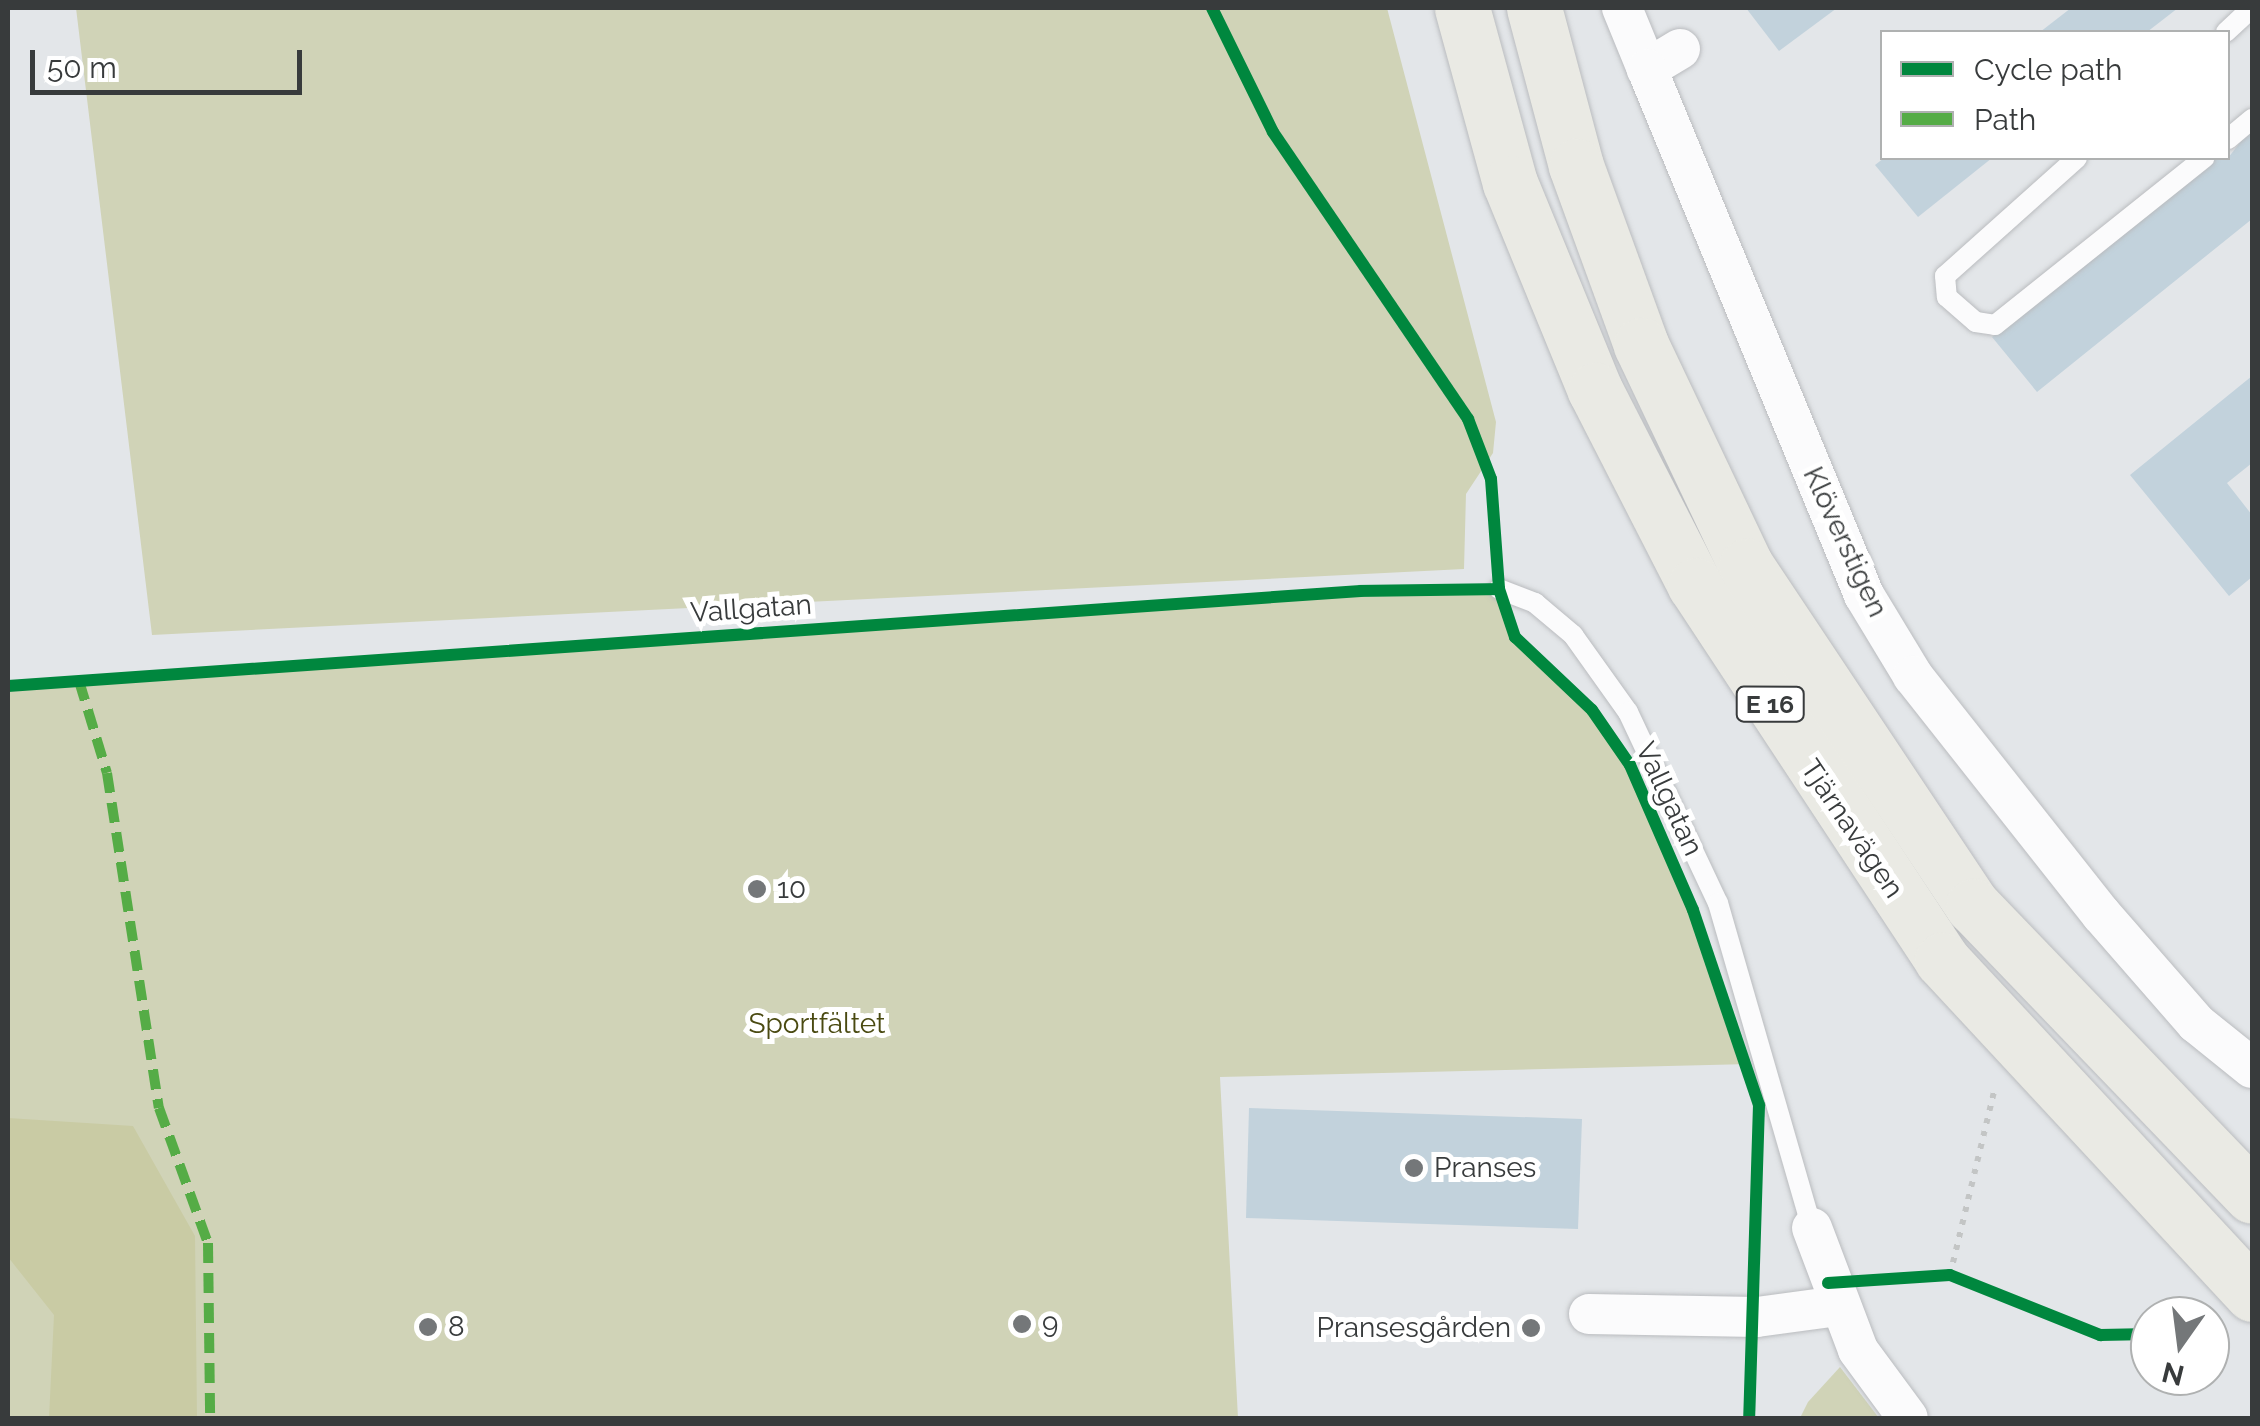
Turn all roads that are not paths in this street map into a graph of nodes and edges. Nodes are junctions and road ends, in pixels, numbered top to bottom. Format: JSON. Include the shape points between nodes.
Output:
{"nodes":[{"id":1,"x":1462,"y":8,"type":"edge"},
{"id":2,"x":1534,"y":8,"type":"edge"},
{"id":3,"x":1622,"y":8,"type":"edge"},
{"id":4,"x":2252,"y":8,"type":"edge"},
{"id":5,"x":2228,"y":30,"type":"edge"},
{"id":6,"x":2252,"y":119,"type":"edge"},
{"id":7,"x":2230,"y":137,"type":"edge"},
{"id":8,"x":2075,"y":160,"type":"edge"},
{"id":9,"x":2201,"y":160,"type":"edge"},
{"id":10,"x":1499,"y":589,"type":"dead end"},
{"id":11,"x":2252,"y":1068,"type":"edge"},
{"id":12,"x":2252,"y":1196,"type":"edge"},
{"id":13,"x":1812,"y":1228,"type":"joint"},
{"id":14,"x":2252,"y":1294,"type":"edge"},
{"id":15,"x":1838,"y":1306,"type":"junction"},
{"id":16,"x":1589,"y":1314,"type":"dead end"},
{"id":17,"x":1908,"y":1418,"type":"edge"}],
"edges":[{"from":1,"to":14,"type":"highway","name":"Tjärnavägen","number":"E 16","via":[[1510,183],[1595,390],[1695,585],[1942,960]]},
{"from":2,"to":12,"type":"highway","name":"Tjärnavägen","number":"E 16","via":[[1576,166],[1640,346],[1746,566],[1973,906]]},
{"from":3,"to":11,"type":"street","name":"Klöverstigen","via":[[1664,59],[1864,594],[1913,676],[2156,977]]},
{"from":4,"to":5,"type":"lane"},
{"from":6,"to":7,"type":"lane"},
{"from":8,"to":9,"type":"lane","via":[[1945,276],[1947,296],[1976,322],[1994,325]]},
{"from":10,"to":13,"type":"lane","name":"Vallgatan","via":[[1535,603],[1573,635],[1628,712],[1718,902]]},
{"from":13,"to":15,"type":"street"},
{"from":15,"to":16,"type":"street","via":[[1757,1317]]},
{"from":15,"to":17,"type":"street"}]}
